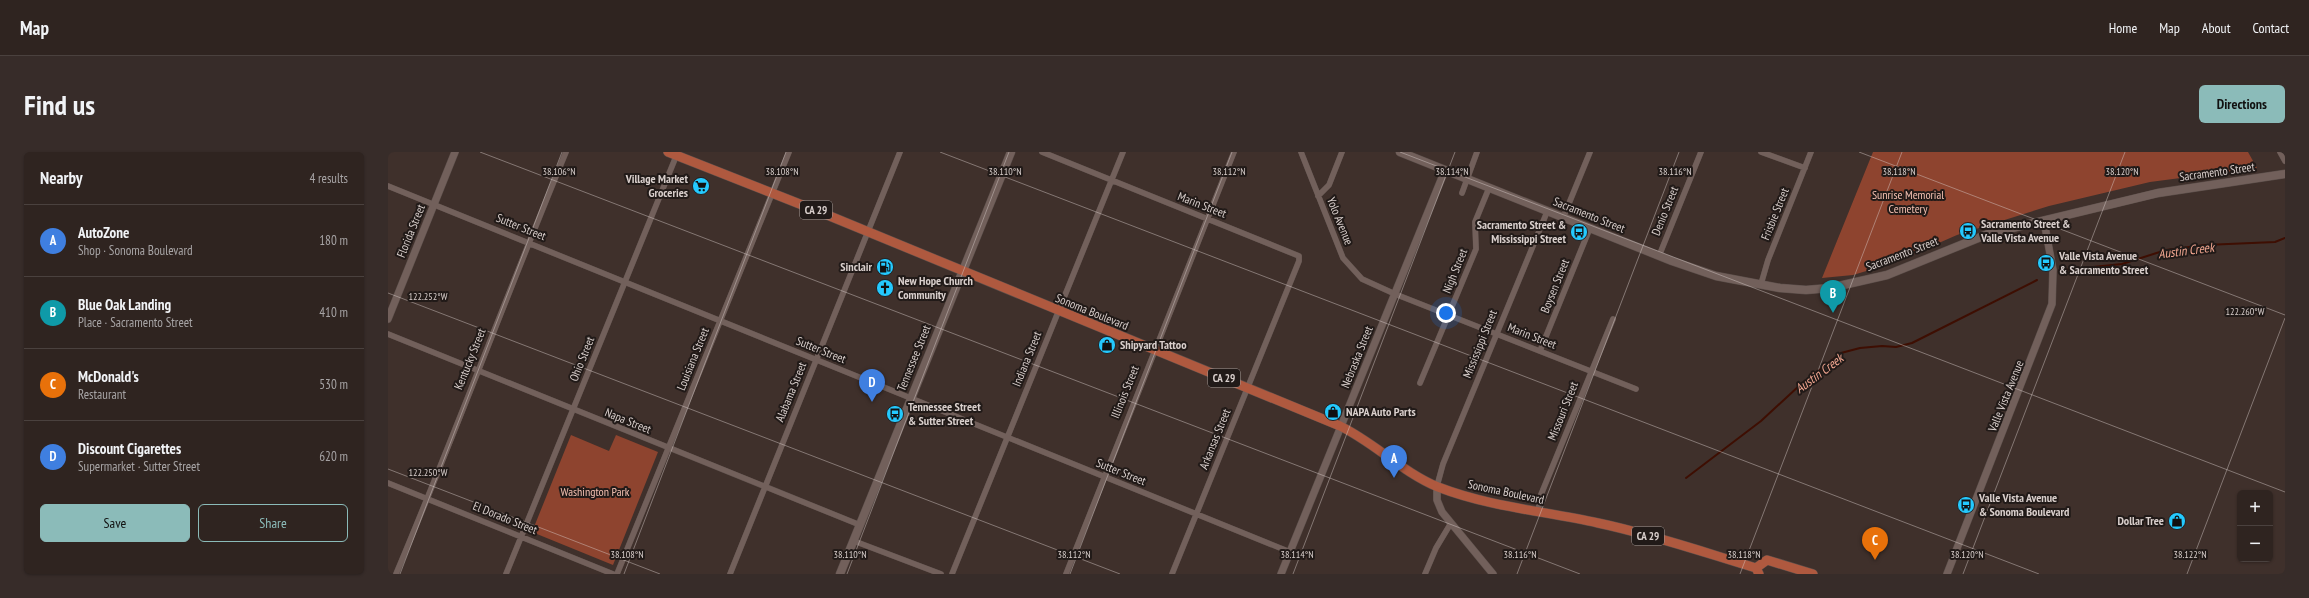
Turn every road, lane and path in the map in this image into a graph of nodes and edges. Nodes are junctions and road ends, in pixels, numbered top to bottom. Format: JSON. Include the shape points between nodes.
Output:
{"nodes":[{"id":1,"x":455,"y":152,"type":"edge"},
{"id":2,"x":566,"y":152,"type":"edge"},
{"id":3,"x":789,"y":152,"type":"edge"},
{"id":4,"x":900,"y":152,"type":"edge"},
{"id":5,"x":1012,"y":152,"type":"edge"},
{"id":6,"x":1042,"y":152,"type":"edge"},
{"id":7,"x":1123,"y":152,"type":"edge"},
{"id":8,"x":1234,"y":152,"type":"edge"},
{"id":9,"x":1301,"y":152,"type":"edge"},
{"id":10,"x":1342,"y":152,"type":"edge"},
{"id":11,"x":1400,"y":152,"type":"edge"},
{"id":12,"x":1477,"y":152,"type":"edge"},
{"id":13,"x":1590,"y":152,"type":"edge"},
{"id":14,"x":1701,"y":152,"type":"edge"},
{"id":15,"x":1761,"y":152,"type":"edge"},
{"id":16,"x":1811,"y":152,"type":"edge"},
{"id":17,"x":2280,"y":152,"type":"edge"},
{"id":18,"x":674,"y":153,"type":"edge"},
{"id":19,"x":2285,"y":161,"type":"edge"},
{"id":20,"x":1805,"y":168,"type":"junction"},
{"id":21,"x":1445,"y":170,"type":"junction"},
{"id":22,"x":2285,"y":174,"type":"edge"},
{"id":23,"x":1466,"y":179,"type":"junction"},
{"id":24,"x":1111,"y":181,"type":"junction"},
{"id":25,"x":388,"y":186,"type":"edge"},
{"id":26,"x":1489,"y":188,"type":"junction"},
{"id":27,"x":772,"y":193,"type":"junction"},
{"id":28,"x":1462,"y":193,"type":"dead end"},
{"id":29,"x":1318,"y":196,"type":"junction"},
{"id":30,"x":434,"y":204,"type":"junction"},
{"id":31,"x":1547,"y":212,"type":"junction"},
{"id":32,"x":1563,"y":218,"type":"junction"},
{"id":33,"x":1208,"y":219,"type":"junction"},
{"id":34,"x":2044,"y":221,"type":"junction"},
{"id":35,"x":1590,"y":228,"type":"junction"},
{"id":36,"x":868,"y":232,"type":"junction"},
{"id":37,"x":528,"y":242,"type":"junction"},
{"id":38,"x":1659,"y":256,"type":"junction"},
{"id":39,"x":962,"y":271,"type":"junction"},
{"id":40,"x":625,"y":282,"type":"junction"},
{"id":41,"x":1761,"y":284,"type":"junction"},
{"id":42,"x":1375,"y":286,"type":"joint"},
{"id":43,"x":1395,"y":294,"type":"junction"},
{"id":44,"x":1059,"y":311,"type":"junction"},
{"id":45,"x":1278,"y":312,"type":"joint"},
{"id":46,"x":1449,"y":315,"type":"junction"},
{"id":47,"x":388,"y":319,"type":"edge"},
{"id":48,"x":1613,"y":319,"type":"dead end"},
{"id":49,"x":720,"y":321,"type":"junction"},
{"id":50,"x":388,"y":334,"type":"edge"},
{"id":51,"x":1497,"y":334,"type":"junction"},
{"id":52,"x":1154,"y":350,"type":"junction"},
{"id":53,"x":1540,"y":351,"type":"junction"},
{"id":54,"x":816,"y":360,"type":"junction"},
{"id":55,"x":477,"y":371,"type":"junction"},
{"id":56,"x":1592,"y":371,"type":"junction"},
{"id":57,"x":1420,"y":383,"type":"dead end"},
{"id":58,"x":1247,"y":388,"type":"junction"},
{"id":59,"x":1636,"y":389,"type":"dead end"},
{"id":60,"x":911,"y":398,"type":"junction"},
{"id":61,"x":573,"y":410,"type":"junction"},
{"id":62,"x":1340,"y":426,"type":"junction"},
{"id":63,"x":1007,"y":438,"type":"junction"},
{"id":64,"x":668,"y":449,"type":"junction"},
{"id":65,"x":1103,"y":476,"type":"junction"},
{"id":66,"x":388,"y":483,"type":"edge"},
{"id":67,"x":1437,"y":486,"type":"junction"},
{"id":68,"x":765,"y":487,"type":"junction"},
{"id":69,"x":428,"y":499,"type":"junction"},
{"id":70,"x":1538,"y":512,"type":"junction"},
{"id":71,"x":1196,"y":514,"type":"junction"},
{"id":72,"x":1451,"y":523,"type":"junction"},
{"id":73,"x":860,"y":525,"type":"junction"},
{"id":74,"x":521,"y":537,"type":"junction"},
{"id":75,"x":854,"y":541,"type":"junction"},
{"id":76,"x":1290,"y":552,"type":"junction"},
{"id":77,"x":1757,"y":571,"type":"edge"},
{"id":78,"x":396,"y":574,"type":"edge"},
{"id":79,"x":506,"y":574,"type":"edge"},
{"id":80,"x":613,"y":574,"type":"edge"},
{"id":81,"x":617,"y":574,"type":"edge"},
{"id":82,"x":730,"y":574,"type":"edge"},
{"id":83,"x":840,"y":574,"type":"edge"},
{"id":84,"x":940,"y":574,"type":"edge"},
{"id":85,"x":952,"y":574,"type":"edge"},
{"id":86,"x":1066,"y":574,"type":"edge"},
{"id":87,"x":1172,"y":574,"type":"edge"},
{"id":88,"x":1281,"y":574,"type":"edge"},
{"id":89,"x":1425,"y":574,"type":"edge"},
{"id":90,"x":1493,"y":574,"type":"edge"},
{"id":91,"x":1813,"y":574,"type":"edge"},
{"id":92,"x":1947,"y":574,"type":"edge"}],
"edges":[{"from":1,"to":30,"type":"street","name":"Florida Street"},
{"from":2,"to":37,"type":"street","name":"Kentucky Street"},
{"from":3,"to":27,"type":"street","name":"Louisiana Street"},
{"from":4,"to":36,"type":"street","name":"Alabama Street"},
{"from":5,"to":39,"type":"main road","name":"Tennessee Street"},
{"from":6,"to":24,"type":"street","name":"Marin Street"},
{"from":7,"to":24,"type":"street","name":"Indiana Street"},
{"from":8,"to":33,"type":"street","name":"Illinois Street"},
{"from":9,"to":29,"type":"street","name":"Yolo Avenue"},
{"from":10,"to":29,"type":"street","via":[[1329,185]]},
{"from":11,"to":21,"type":"main road","name":"Sacramento Street"},
{"from":12,"to":23,"type":"street"},
{"from":13,"to":32,"type":"street"},
{"from":14,"to":38,"type":"street","name":"Denio Street"},
{"from":15,"to":20,"type":"street"},
{"from":16,"to":20,"type":"street","name":"Frisbie Street"},
{"from":17,"to":19,"type":"street"},
{"from":18,"to":27,"type":"main road","name":"Sonoma Boulevard","number":"CA 29"},
{"from":18,"to":40,"type":"street","name":"Ohio Street"},
{"from":20,"to":41,"type":"street","name":"Frisbie Street"},
{"from":21,"to":23,"type":"main road","name":"Sacramento Street"},
{"from":21,"to":43,"type":"street","name":"Nebraska Street"},
{"from":22,"to":34,"type":"main road","name":"Sacramento Street","via":[[2172,190]]},
{"from":23,"to":26,"type":"main road","name":"Sacramento Street"},
{"from":23,"to":28,"type":"street"},
{"from":24,"to":33,"type":"street","name":"Marin Street"},
{"from":24,"to":44,"type":"street","name":"Indiana Street"},
{"from":25,"to":30,"type":"street","name":"Sutter Street"},
{"from":26,"to":31,"type":"main road","name":"Sacramento Street"},
{"from":26,"to":46,"type":"street","name":"Nigh Street","via":[[1475,222],[1476,249]]},
{"from":27,"to":36,"type":"main road","name":"Sonoma Boulevard","number":"CA 29"},
{"from":27,"to":49,"type":"street","name":"Louisiana Street"},
{"from":29,"to":42,"type":"street","name":"Yolo Avenue","via":[[1343,258],[1362,279]]},
{"from":30,"to":37,"type":"street","name":"Sutter Street"},
{"from":30,"to":47,"type":"street","name":"Florida Street"},
{"from":31,"to":32,"type":"main road","name":"Sacramento Street"},
{"from":31,"to":51,"type":"street","name":"Mississippi Street"},
{"from":32,"to":35,"type":"main road","name":"Sacramento Street"},
{"from":33,"to":45,"type":"street","name":"Marin Street","via":[[1298,256],[1299,261]]},
{"from":33,"to":52,"type":"street","name":"Illinois Street"},
{"from":34,"to":41,"type":"main road","name":"Sacramento Street","via":[[1988,234],[1906,269],[1855,284],[1806,290]]},
{"from":34,"to":92,"type":"street","name":"Valle Vista Avenue","via":[[2053,270],[2052,304],[2042,336]]},
{"from":35,"to":38,"type":"main road","name":"Sacramento Street"},
{"from":35,"to":53,"type":"street","name":"Boysen Street"},
{"from":36,"to":39,"type":"main road","name":"Sonoma Boulevard","number":"CA 29"},
{"from":36,"to":54,"type":"street","name":"Alabama Street"},
{"from":37,"to":40,"type":"street","name":"Sutter Street"},
{"from":37,"to":55,"type":"street","name":"Kentucky Street"},
{"from":38,"to":41,"type":"main road","name":"Sacramento Street","via":[[1716,276]]},
{"from":39,"to":44,"type":"main road","name":"Sonoma Boulevard","number":"CA 29"},
{"from":39,"to":60,"type":"main road","name":"Tennessee Street"},
{"from":40,"to":49,"type":"street","name":"Sutter Street"},
{"from":40,"to":61,"type":"street","name":"Ohio Street"},
{"from":42,"to":43,"type":"street","name":"Marin Street"},
{"from":43,"to":46,"type":"street","name":"Marin Street"},
{"from":43,"to":62,"type":"street","name":"Nebraska Street"},
{"from":44,"to":52,"type":"main road","name":"Sonoma Boulevard","number":"CA 29"},
{"from":44,"to":63,"type":"street","name":"Indiana Street"},
{"from":45,"to":58,"type":"street","name":"Arkansas Street"},
{"from":46,"to":51,"type":"street","name":"Marin Street"},
{"from":46,"to":57,"type":"street","name":"Nigh Street"},
{"from":48,"to":56,"type":"street","name":"Missouri Street"},
{"from":49,"to":54,"type":"street","name":"Sutter Street"},
{"from":49,"to":64,"type":"street","name":"Louisiana Street"},
{"from":50,"to":55,"type":"street","name":"Napa Street"},
{"from":51,"to":53,"type":"street","name":"Marin Street"},
{"from":51,"to":67,"type":"street","name":"Mississippi Street","via":[[1443,464]]},
{"from":52,"to":58,"type":"main road","name":"Sonoma Boulevard","number":"CA 29"},
{"from":52,"to":65,"type":"street","name":"Illinois Street"},
{"from":53,"to":56,"type":"street","name":"Marin Street"},
{"from":54,"to":60,"type":"street","name":"Sutter Street"},
{"from":54,"to":68,"type":"street","name":"Alabama Street"},
{"from":55,"to":61,"type":"street","name":"Napa Street"},
{"from":55,"to":69,"type":"street","name":"Kentucky Street"},
{"from":56,"to":59,"type":"street","name":"Marin Street"},
{"from":56,"to":70,"type":"street","name":"Missouri Street","via":[[1540,497]]},
{"from":58,"to":62,"type":"main road","name":"Sonoma Boulevard","number":"CA 29"},
{"from":58,"to":71,"type":"street","name":"Arkansas Street"},
{"from":60,"to":63,"type":"street","name":"Sutter Street"},
{"from":60,"to":73,"type":"main road","name":"Tennessee Street"},
{"from":61,"to":64,"type":"street","name":"Napa Street"},
{"from":61,"to":74,"type":"street","name":"Ohio Street"},
{"from":62,"to":67,"type":"main road","name":"Sonoma Boulevard","number":"CA 29","via":[[1372,444],[1406,470]]},
{"from":62,"to":76,"type":"street","name":"Nebraska Street"},
{"from":63,"to":65,"type":"street","name":"Sutter Street"},
{"from":63,"to":85,"type":"street","name":"Indiana Street"},
{"from":64,"to":68,"type":"street","name":"Napa Street"},
{"from":64,"to":81,"type":"street","name":"Louisiana Street"},
{"from":65,"to":71,"type":"street","name":"Sutter Street"},
{"from":65,"to":86,"type":"street","name":"Illinois Street"},
{"from":66,"to":69,"type":"street","name":"El Dorado Street"},
{"from":67,"to":70,"type":"main road","name":"Sonoma Boulevard","number":"CA 29","via":[[1476,500]]},
{"from":67,"to":72,"type":"street","via":[[1439,506]]},
{"from":68,"to":73,"type":"street","name":"Napa Street"},
{"from":68,"to":82,"type":"street","name":"Alabama Street"},
{"from":69,"to":74,"type":"street","name":"El Dorado Street"},
{"from":69,"to":78,"type":"street","name":"Kentucky Street"},
{"from":70,"to":77,"type":"main road","name":"Sonoma Boulevard","number":"CA 29","via":[[1628,530]]},
{"from":71,"to":76,"type":"street","name":"Sutter Street"},
{"from":71,"to":87,"type":"street","name":"Arkansas Street"},
{"from":72,"to":89,"type":"street","via":[[1436,548]]},
{"from":72,"to":90,"type":"street"},
{"from":73,"to":75,"type":"main road","name":"Tennessee Street"},
{"from":74,"to":79,"type":"street","name":"Ohio Street"},
{"from":74,"to":80,"type":"street","name":"El Dorado Street"},
{"from":75,"to":83,"type":"main road","name":"Tennessee Street"},
{"from":75,"to":84,"type":"street"},
{"from":76,"to":88,"type":"street","name":"Nebraska Street"},
{"from":77,"to":91,"type":"main road","name":"Sonoma Boulevard","number":"CA 29","via":[[1767,560]]}]}
